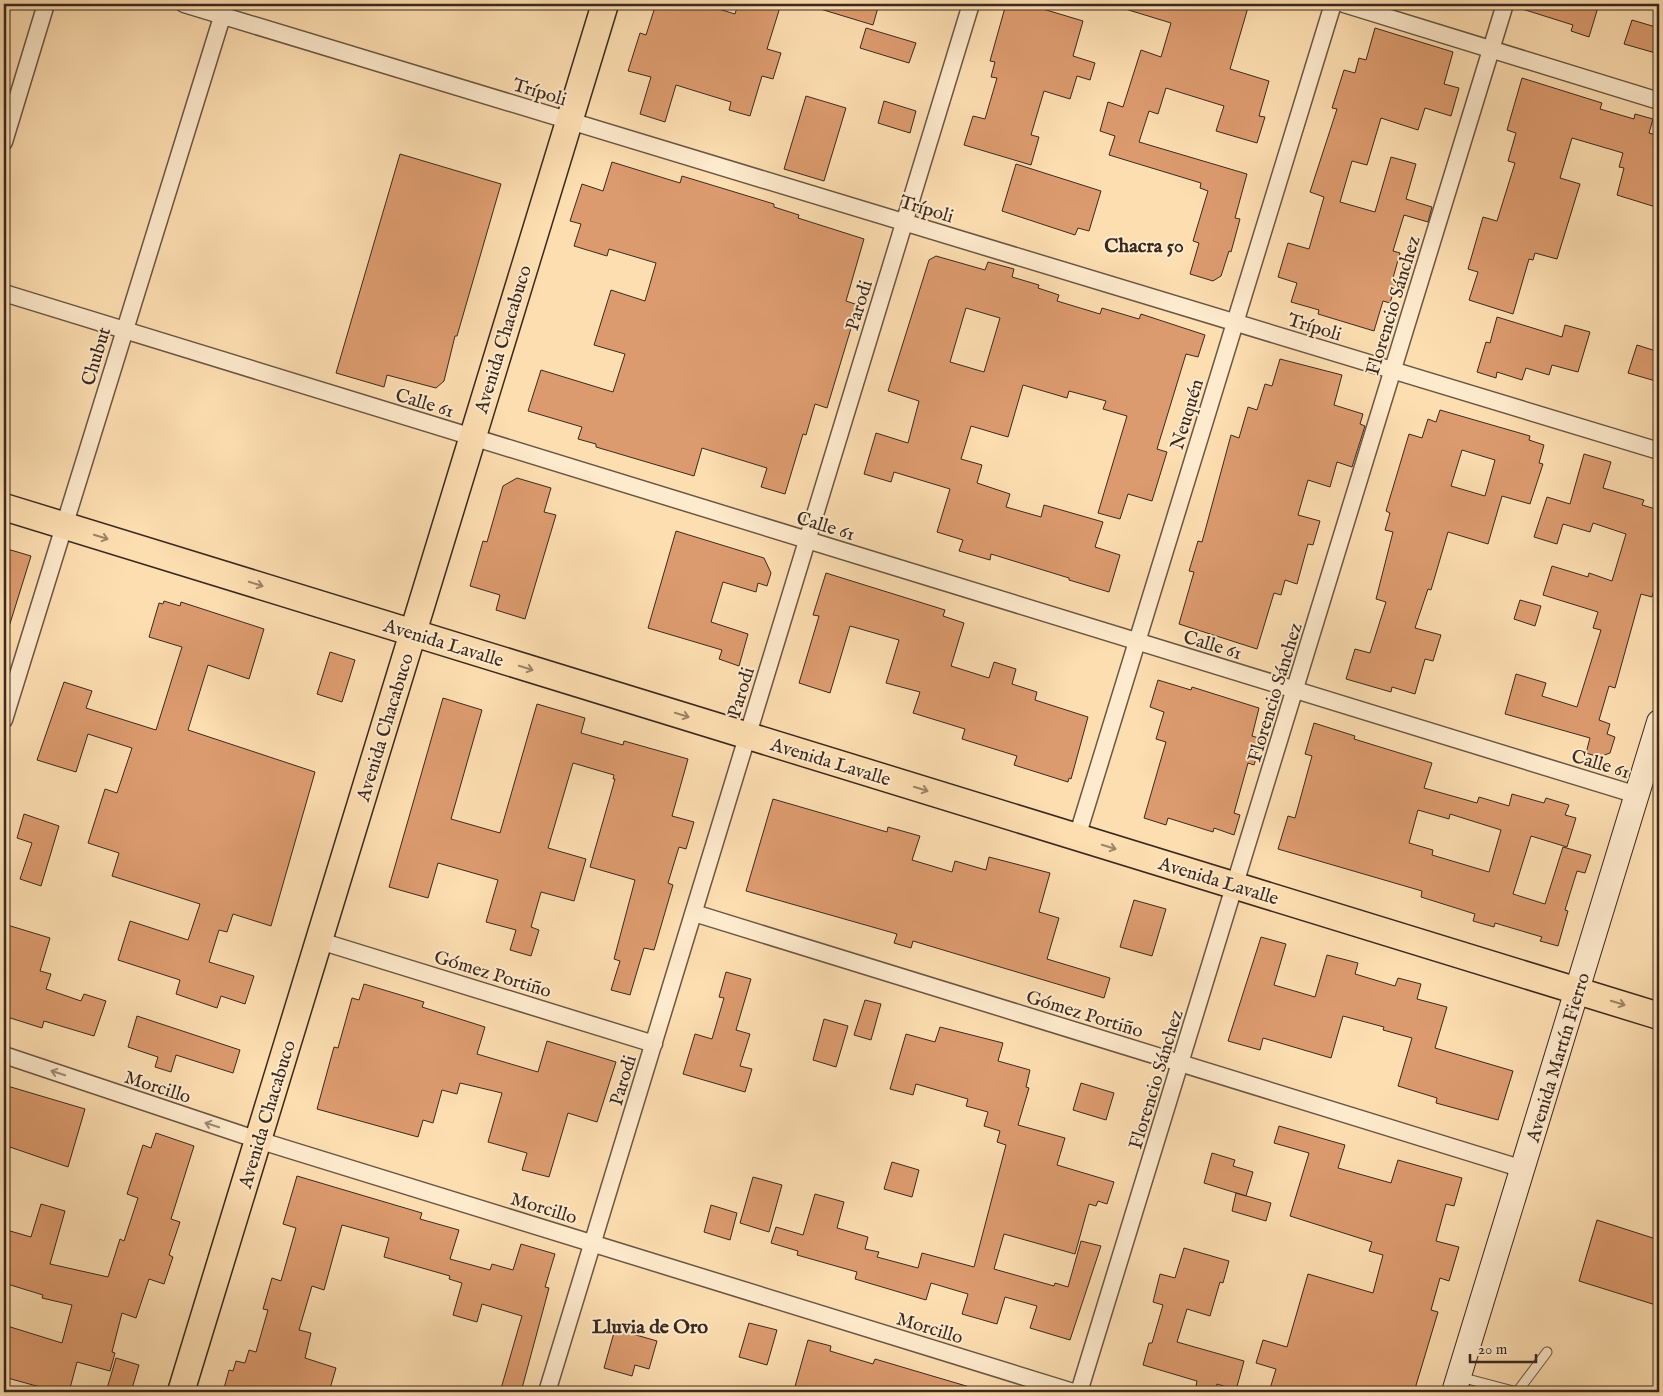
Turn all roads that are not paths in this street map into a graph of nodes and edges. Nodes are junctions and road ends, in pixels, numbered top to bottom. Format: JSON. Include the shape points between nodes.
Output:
{"nodes":[{"id":1,"x":46,"y":4,"type":"edge"},
{"id":2,"x":184,"y":4,"type":"edge"},
{"id":3,"x":605,"y":4,"type":"edge"},
{"id":4,"x":971,"y":4,"type":"edge"},
{"id":5,"x":1333,"y":4,"type":"edge"},
{"id":6,"x":1344,"y":4,"type":"edge"},
{"id":7,"x":1505,"y":4,"type":"edge"},
{"id":8,"x":224,"y":10,"type":"edge"},
{"id":9,"x":1491,"y":49,"type":"junction"},
{"id":10,"x":1659,"y":101,"type":"edge"},
{"id":11,"x":569,"y":120,"type":"junction"},
{"id":12,"x":4,"y":142,"type":"edge"},
{"id":13,"x":904,"y":222,"type":"junction"},
{"id":14,"x":4,"y":293,"type":"edge"},
{"id":15,"x":1235,"y":322,"type":"junction"},
{"id":16,"x":124,"y":330,"type":"junction"},
{"id":17,"x":1393,"y":370,"type":"junction"},
{"id":18,"x":472,"y":437,"type":"junction"},
{"id":19,"x":1659,"y":451,"type":"edge"},
{"id":20,"x":4,"y":507,"type":"edge"},
{"id":21,"x":63,"y":525,"type":"junction"},
{"id":22,"x":808,"y":540,"type":"junction"},
{"id":23,"x":413,"y":633,"type":"junction"},
{"id":24,"x":1137,"y":641,"type":"junction"},
{"id":25,"x":1295,"y":690,"type":"junction"},
{"id":26,"x":4,"y":720,"type":"edge"},
{"id":27,"x":1659,"y":722,"type":"edge"},
{"id":28,"x":748,"y":736,"type":"junction"},
{"id":29,"x":1637,"y":795,"type":"junction"},
{"id":30,"x":1077,"y":837,"type":"junction"},
{"id":31,"x":1235,"y":885,"type":"junction"},
{"id":32,"x":694,"y":913,"type":"junction"},
{"id":33,"x":320,"y":941,"type":"junction"},
{"id":34,"x":1578,"y":991,"type":"junction"},
{"id":35,"x":1659,"y":1016,"type":"edge"},
{"id":36,"x":654,"y":1044,"type":"junction"},
{"id":37,"x":4,"y":1055,"type":"edge"},
{"id":38,"x":1181,"y":1064,"type":"junction"},
{"id":39,"x":258,"y":1140,"type":"junction"},
{"id":40,"x":1523,"y":1169,"type":"junction"},
{"id":41,"x":593,"y":1244,"type":"junction"},
{"id":42,"x":1547,"y":1352,"type":"dead end"},
{"id":43,"x":1457,"y":1385,"type":"edge"},
{"id":44,"x":181,"y":1392,"type":"edge"},
{"id":45,"x":547,"y":1392,"type":"edge"},
{"id":46,"x":1073,"y":1392,"type":"edge"},
{"id":47,"x":1079,"y":1392,"type":"edge"},
{"id":48,"x":1518,"y":1392,"type":"edge"}],
"edges":[{"from":1,"to":12,"type":"street"},
{"from":2,"to":8,"type":"street","name":"Trípoli"},
{"from":3,"to":11,"type":"main road","name":"Avenida Chacabuco"},
{"from":4,"to":13,"type":"street","name":"Parodi"},
{"from":5,"to":15,"type":"street","name":"Neuquén"},
{"from":6,"to":9,"type":"street"},
{"from":7,"to":9,"type":"street","name":"Florencio Sánchez"},
{"from":8,"to":11,"type":"street","name":"Trípoli"},
{"from":8,"to":16,"type":"street","name":"Chubut"},
{"from":9,"to":10,"type":"street"},
{"from":9,"to":17,"type":"street","name":"Florencio Sánchez"},
{"from":11,"to":13,"type":"street","name":"Trípoli"},
{"from":11,"to":18,"type":"main road","name":"Avenida Chacabuco"},
{"from":13,"to":15,"type":"street","name":"Trípoli"},
{"from":13,"to":22,"type":"street","name":"Parodi"},
{"from":14,"to":16,"type":"street","name":"Calle 61"},
{"from":15,"to":17,"type":"street","name":"Trípoli"},
{"from":15,"to":24,"type":"street","name":"Neuquén"},
{"from":16,"to":18,"type":"street","name":"Calle 61"},
{"from":16,"to":21,"type":"street","name":"Chubut"},
{"from":17,"to":19,"type":"street","name":"Trípoli"},
{"from":17,"to":25,"type":"street","name":"Florencio Sánchez"},
{"from":18,"to":22,"type":"street","name":"Calle 61"},
{"from":18,"to":23,"type":"main road","name":"Avenida Chacabuco"},
{"from":20,"to":21,"type":"main road","name":"Avenida Lavalle"},
{"from":21,"to":23,"type":"main road","name":"Avenida Lavalle","one_way":true},
{"from":21,"to":26,"type":"street","name":"Chubut"},
{"from":22,"to":24,"type":"street","name":"Calle 61"},
{"from":22,"to":28,"type":"street","name":"Parodi"},
{"from":23,"to":28,"type":"main road","name":"Avenida Lavalle","one_way":true},
{"from":23,"to":33,"type":"main road","name":"Avenida Chacabuco"},
{"from":24,"to":25,"type":"street","name":"Calle 61"},
{"from":24,"to":30,"type":"street","name":"Neuquén"},
{"from":25,"to":29,"type":"street","name":"Calle 61"},
{"from":25,"to":31,"type":"street","name":"Florencio Sánchez"},
{"from":27,"to":29,"type":"main road","name":"Avenida Martín Fierro"},
{"from":28,"to":30,"type":"main road","name":"Avenida Lavalle","one_way":true},
{"from":28,"to":32,"type":"street","name":"Parodi"},
{"from":29,"to":34,"type":"main road","name":"Avenida Martín Fierro"},
{"from":30,"to":31,"type":"main road","name":"Avenida Lavalle","one_way":true},
{"from":31,"to":34,"type":"main road","name":"Avenida Lavalle"},
{"from":31,"to":38,"type":"street","name":"Florencio Sánchez"},
{"from":32,"to":36,"type":"street","name":"Parodi"},
{"from":32,"to":38,"type":"street","name":"Gómez Portiño"},
{"from":33,"to":36,"type":"street","name":"Gómez Portiño"},
{"from":33,"to":39,"type":"main road","name":"Avenida Chacabuco"},
{"from":34,"to":35,"type":"main road","name":"Avenida Lavalle","one_way":true},
{"from":34,"to":40,"type":"main road","name":"Avenida Martín Fierro"},
{"from":36,"to":41,"type":"street","name":"Parodi"},
{"from":39,"to":37,"type":"street","name":"Morcillo","one_way":true},
{"from":38,"to":40,"type":"street","name":"Gómez Portiño"},
{"from":38,"to":47,"type":"street","name":"Florencio Sánchez"},
{"from":39,"to":41,"type":"street","name":"Morcillo"},
{"from":39,"to":44,"type":"main road","name":"Avenida Chacabuco"},
{"from":40,"to":43,"type":"main road","name":"Avenida Martín Fierro"},
{"from":41,"to":45,"type":"street","name":"Parodi"},
{"from":41,"to":46,"type":"street","name":"Morcillo"},
{"from":42,"to":48,"type":"lane"},
{"from":43,"to":48,"type":"lane"}]}
